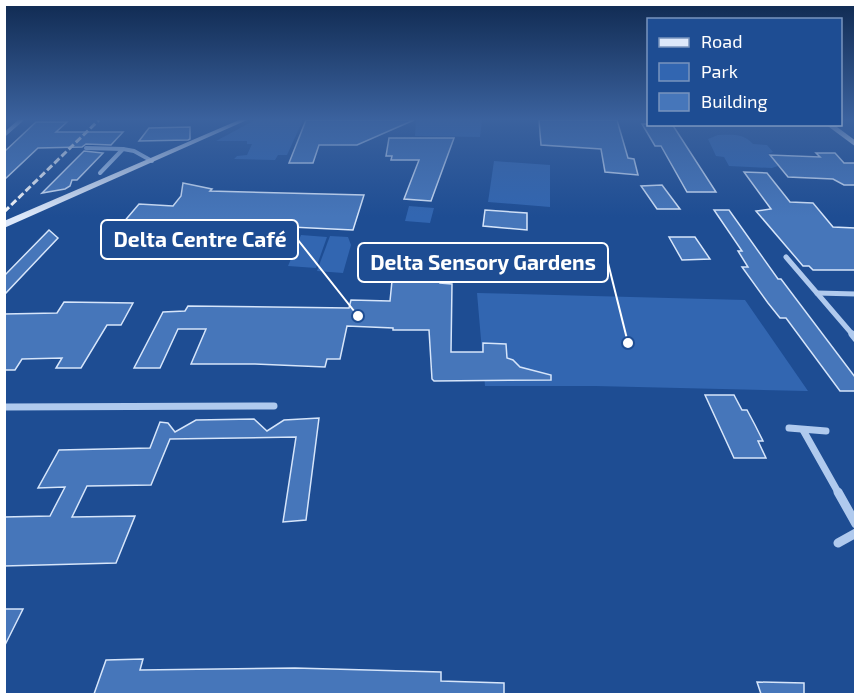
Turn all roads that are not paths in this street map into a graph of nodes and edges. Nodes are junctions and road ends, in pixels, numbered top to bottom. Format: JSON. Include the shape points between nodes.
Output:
{"nodes":[{"id":1,"x":120,"y":153,"type":"edge"},
{"id":2,"x":137,"y":153,"type":"edge"},
{"id":3,"x":169,"y":153,"type":"edge"},
{"id":4,"x":152,"y":160,"type":"junction"},
{"id":5,"x":100,"y":173,"type":"dead end"},
{"id":6,"x":9,"y":223,"type":"edge"},
{"id":7,"x":786,"y":257,"type":"dead end"},
{"id":8,"x":817,"y":293,"type":"junction"},
{"id":9,"x":855,"y":294,"type":"edge"},
{"id":10,"x":855,"y":339,"type":"edge"},
{"id":11,"x":274,"y":406,"type":"dead end"},
{"id":12,"x":4,"y":407,"type":"edge"},
{"id":13,"x":789,"y":428,"type":"dead end"},
{"id":14,"x":803,"y":430,"type":"junction"},
{"id":15,"x":826,"y":432,"type":"dead end"},
{"id":16,"x":855,"y":524,"type":"edge"},
{"id":17,"x":855,"y":533,"type":"edge"},
{"id":18,"x":838,"y":543,"type":"dead end"}],
"edges":[{"from":1,"to":5,"type":"street"},
{"from":2,"to":4,"type":"street"},
{"from":3,"to":4,"type":"main road"},
{"from":4,"to":6,"type":"main road"},
{"from":7,"to":8,"type":"street"},
{"from":8,"to":9,"type":"street"},
{"from":8,"to":10,"type":"street"},
{"from":11,"to":12,"type":"street"},
{"from":13,"to":14,"type":"street"},
{"from":14,"to":15,"type":"street"},
{"from":14,"to":16,"type":"street"},
{"from":17,"to":18,"type":"street"}]}
